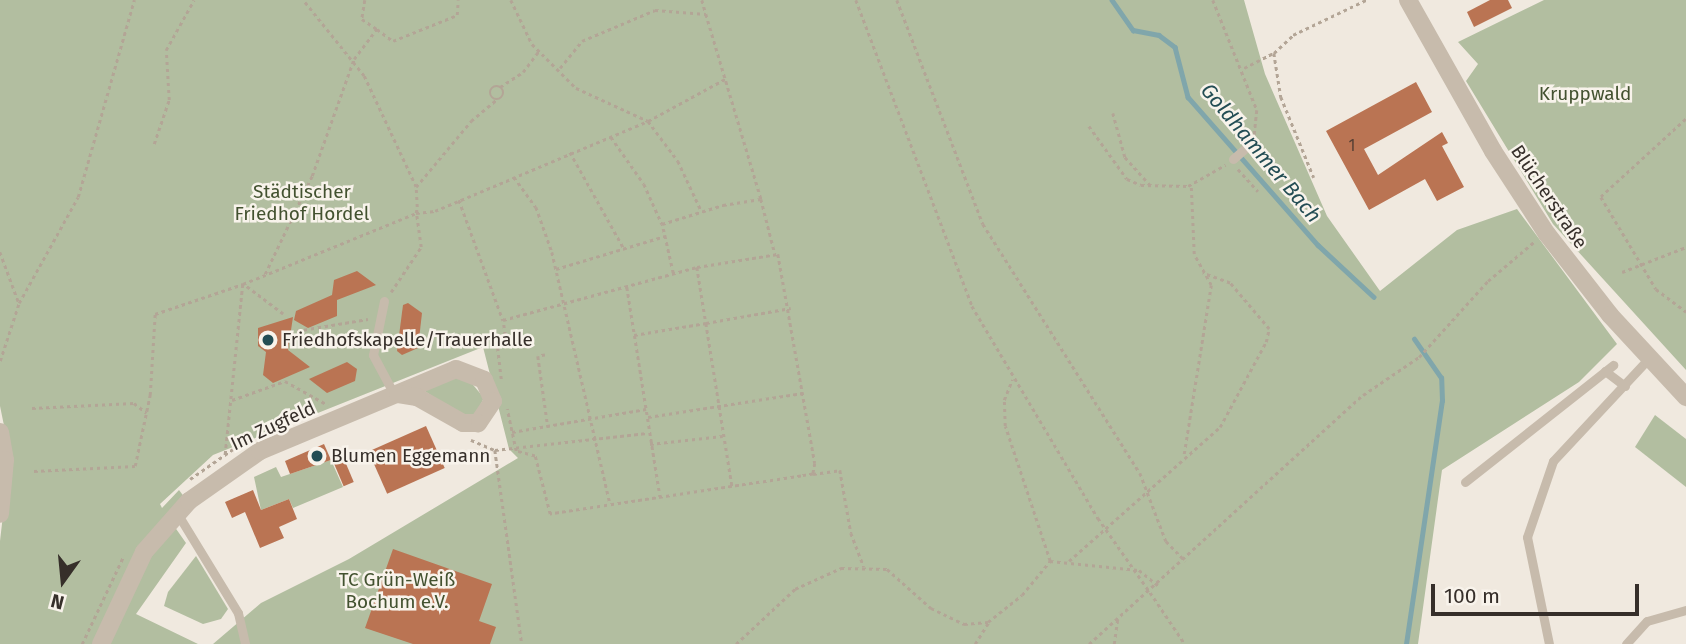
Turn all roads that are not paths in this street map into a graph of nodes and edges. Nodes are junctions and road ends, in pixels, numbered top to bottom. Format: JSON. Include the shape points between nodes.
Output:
{"nodes":[{"id":1,"x":1408,"y":0,"type":"edge"},
{"id":2,"x":1250,"y":148,"type":"road end"},
{"id":3,"x":1234,"y":162,"type":"road end"},
{"id":4,"x":384,"y":301,"type":"road end"},
{"id":5,"x":1648,"y":359,"type":"junction"},
{"id":6,"x":1625,"y":386,"type":"junction"},
{"id":7,"x":396,"y":395,"type":"junction"},
{"id":8,"x":1686,"y":397,"type":"edge"},
{"id":9,"x":0,"y":432,"type":"edge"},
{"id":10,"x":1465,"y":482,"type":"dead end"},
{"id":11,"x":177,"y":513,"type":"junction"},
{"id":12,"x":0,"y":514,"type":"edge"},
{"id":13,"x":1686,"y":610,"type":"edge"},
{"id":14,"x":101,"y":644,"type":"edge"},
{"id":15,"x":245,"y":644,"type":"edge"},
{"id":16,"x":1549,"y":644,"type":"edge"},
{"id":17,"x":1626,"y":644,"type":"edge"}],
"edges":[{"from":1,"to":5,"type":"street","name":"Blücherstraße","via":[[1464,104],[1547,234]]},
{"from":2,"to":3,"type":"lane"},
{"from":4,"to":7,"type":"lane","via":[[373,355]]},
{"from":5,"to":6,"type":"lane"},
{"from":5,"to":8,"type":"street","name":"Blücherstraße"},
{"from":6,"to":10,"type":"lane","via":[[1609,368]]},
{"from":6,"to":16,"type":"lane","via":[[1553,461],[1527,537]]},
{"from":7,"to":7,"type":"street","name":"Im Zugfeld","via":[[417,397],[463,422],[478,423],[493,401],[484,380],[456,369]]},
{"from":7,"to":11,"type":"street","name":"Im Zugfeld","via":[[260,451],[223,474]]},
{"from":9,"to":12,"type":"street","via":[[5,460]]},
{"from":11,"to":14,"type":"street","name":"Im Zugfeld","via":[[127,580]]},
{"from":11,"to":15,"type":"lane","via":[[238,613]]},
{"from":13,"to":17,"type":"lane","via":[[1647,621]]}]}
